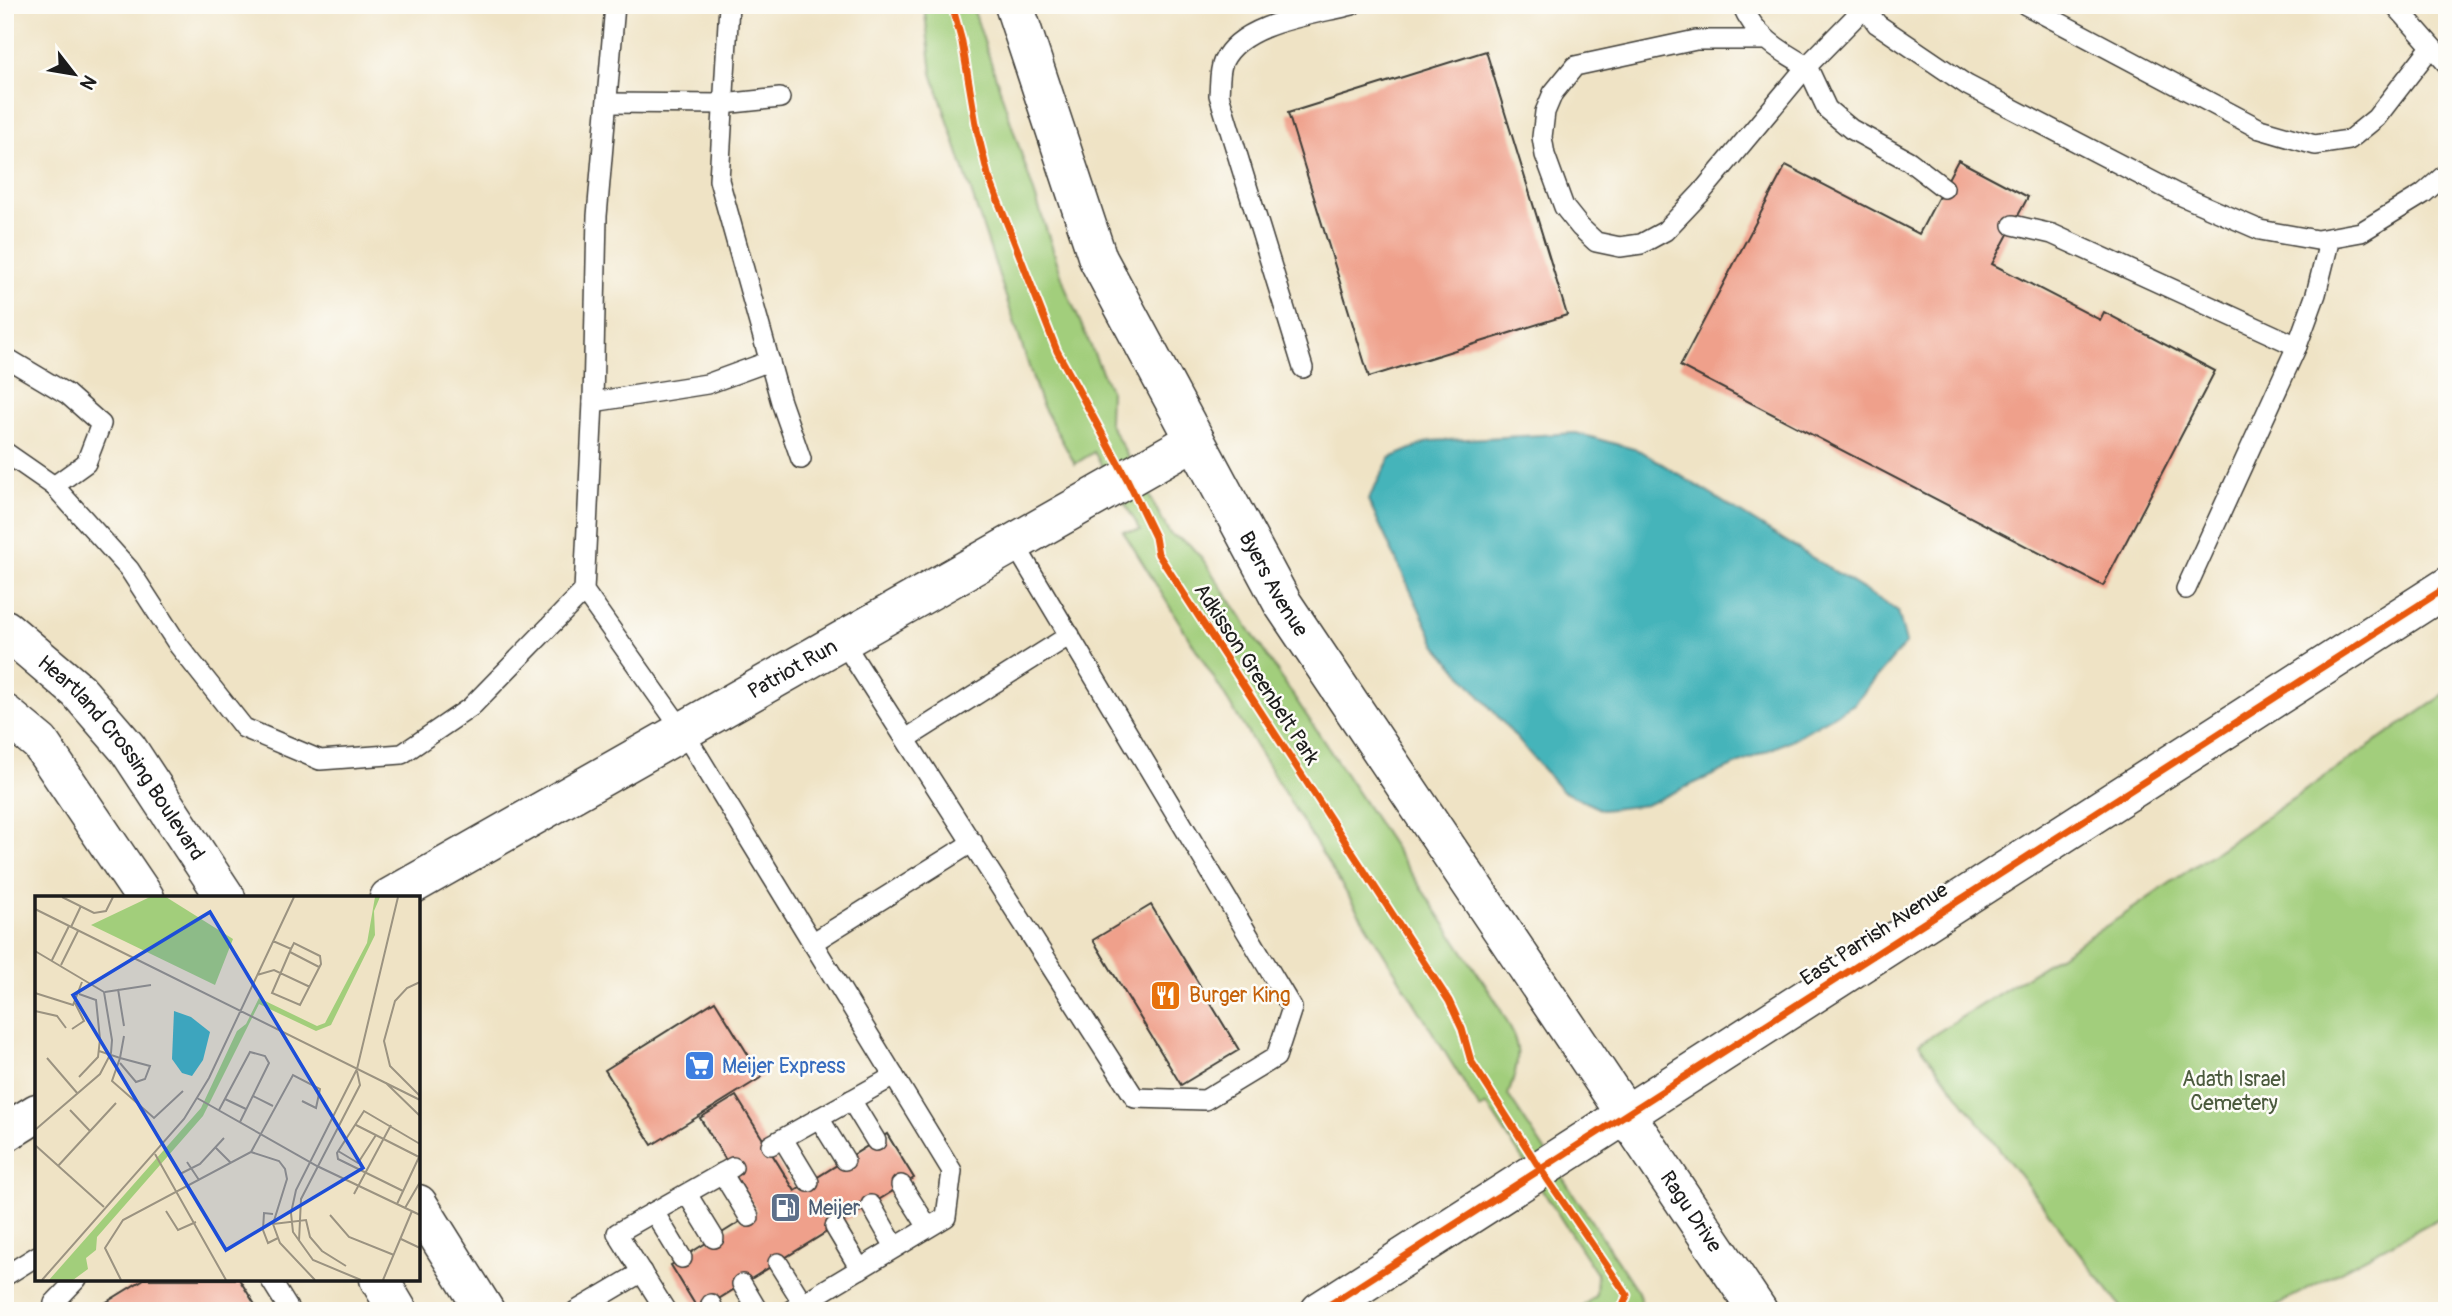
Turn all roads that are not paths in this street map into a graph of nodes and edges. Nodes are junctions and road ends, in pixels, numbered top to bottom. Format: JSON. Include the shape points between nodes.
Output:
{"nodes":[{"id":1,"x":615,"y":5,"type":"edge"},
{"id":2,"x":729,"y":5,"type":"edge"},
{"id":3,"x":1014,"y":5,"type":"edge"},
{"id":4,"x":1352,"y":5,"type":"edge"},
{"id":5,"x":1742,"y":5,"type":"edge"},
{"id":6,"x":2026,"y":5,"type":"edge"},
{"id":7,"x":2395,"y":5,"type":"edge"},
{"id":8,"x":1865,"y":6,"type":"edge"},
{"id":9,"x":1766,"y":40,"type":"junction"},
{"id":10,"x":2431,"y":47,"type":"junction"},
{"id":11,"x":2447,"y":64,"type":"edge"},
{"id":12,"x":1807,"y":66,"type":"junction"},
{"id":13,"x":780,"y":98,"type":"dead end"},
{"id":14,"x":607,"y":103,"type":"junction"},
{"id":15,"x":723,"y":104,"type":"junction"},
{"id":16,"x":2447,"y":173,"type":"edge"},
{"id":17,"x":1944,"y":188,"type":"dead end"},
{"id":18,"x":2013,"y":226,"type":"dead end"},
{"id":19,"x":2330,"y":238,"type":"junction"},
{"id":20,"x":2297,"y":346,"type":"junction"},
{"id":21,"x":5,"y":357,"type":"edge"},
{"id":22,"x":770,"y":361,"type":"junction"},
{"id":23,"x":1303,"y":368,"type":"dead end"},
{"id":24,"x":593,"y":402,"type":"junction"},
{"id":25,"x":1195,"y":440,"type":"junction"},
{"id":26,"x":5,"y":452,"type":"edge"},
{"id":27,"x":801,"y":459,"type":"dead end"},
{"id":28,"x":54,"y":486,"type":"junction"},
{"id":29,"x":1014,"y":543,"type":"junction"},
{"id":30,"x":2447,"y":587,"type":"edge"},
{"id":31,"x":2186,"y":589,"type":"dead end"},
{"id":32,"x":584,"y":591,"type":"junction"},
{"id":33,"x":5,"y":629,"type":"edge"},
{"id":34,"x":1070,"y":635,"type":"junction"},
{"id":35,"x":842,"y":640,"type":"junction"},
{"id":36,"x":5,"y":714,"type":"edge"},
{"id":37,"x":683,"y":731,"type":"junction"},
{"id":38,"x":906,"y":739,"type":"junction"},
{"id":39,"x":973,"y":842,"type":"junction"},
{"id":40,"x":144,"y":896,"type":"edge"},
{"id":41,"x":225,"y":896,"type":"edge"},
{"id":42,"x":392,"y":896,"type":"edge"},
{"id":43,"x":812,"y":943,"type":"junction"},
{"id":44,"x":894,"y":1076,"type":"junction"},
{"id":45,"x":852,"y":1100,"type":"junction"},
{"id":46,"x":35,"y":1114,"type":"edge"},
{"id":47,"x":1625,"y":1115,"type":"junction"},
{"id":48,"x":819,"y":1118,"type":"junction"},
{"id":49,"x":5,"y":1133,"type":"edge"},
{"id":50,"x":876,"y":1141,"type":"dead end"},
{"id":51,"x":845,"y":1160,"type":"dead end"},
{"id":52,"x":808,"y":1182,"type":"dead end"},
{"id":53,"x":901,"y":1185,"type":"dead end"},
{"id":54,"x":687,"y":1194,"type":"junction"},
{"id":55,"x":871,"y":1205,"type":"dead end"},
{"id":56,"x":420,"y":1206,"type":"edge"},
{"id":57,"x":654,"y":1212,"type":"junction"},
{"id":58,"x":749,"y":1217,"type":"dead end"},
{"id":59,"x":835,"y":1227,"type":"dead end"},
{"id":60,"x":928,"y":1227,"type":"junction"},
{"id":61,"x":714,"y":1238,"type":"dead end"},
{"id":62,"x":895,"y":1247,"type":"junction"},
{"id":63,"x":35,"y":1257,"type":"edge"},
{"id":64,"x":682,"y":1258,"type":"dead end"},
{"id":65,"x":778,"y":1263,"type":"dead end"},
{"id":66,"x":860,"y":1269,"type":"junction"},
{"id":67,"x":642,"y":1272,"type":"junction"},
{"id":68,"x":5,"y":1276,"type":"edge"},
{"id":69,"x":75,"y":1281,"type":"edge"},
{"id":70,"x":271,"y":1281,"type":"edge"},
{"id":71,"x":380,"y":1281,"type":"edge"},
{"id":72,"x":742,"y":1284,"type":"dead end"},
{"id":73,"x":797,"y":1307,"type":"edge"},
{"id":74,"x":53,"y":1311,"type":"edge"},
{"id":75,"x":290,"y":1311,"type":"edge"},
{"id":76,"x":398,"y":1311,"type":"edge"},
{"id":77,"x":485,"y":1311,"type":"edge"},
{"id":78,"x":576,"y":1311,"type":"edge"},
{"id":79,"x":666,"y":1311,"type":"edge"},
{"id":80,"x":758,"y":1311,"type":"edge"},
{"id":81,"x":1320,"y":1311,"type":"edge"},
{"id":82,"x":1758,"y":1311,"type":"edge"}],
"edges":[{"from":1,"to":14,"type":"lane"},
{"from":2,"to":15,"type":"lane"},
{"from":3,"to":25,"type":"street","name":"Byers Avenue","via":[[1098,259]]},
{"from":4,"to":23,"type":"lane","via":[[1258,29],[1234,46],[1222,64],[1219,94]]},
{"from":5,"to":9,"type":"lane"},
{"from":6,"to":10,"type":"lane","via":[[2260,129],[2315,145],[2349,140],[2376,118]]},
{"from":7,"to":10,"type":"lane"},
{"from":8,"to":12,"type":"lane"},
{"from":8,"to":19,"type":"lane","via":[[1877,23],[1967,85],[2175,193],[2260,230]]},
{"from":9,"to":12,"type":"lane"},
{"from":9,"to":12,"type":"lane","via":[[1696,40],[1575,66],[1553,93],[1542,137],[1564,207],[1596,242],[1620,247],[1641,244],[1665,231]]},
{"from":10,"to":11,"type":"lane"},
{"from":12,"to":17,"type":"lane","via":[[1827,109]]},
{"from":13,"to":15,"type":"lane"},
{"from":14,"to":15,"type":"lane"},
{"from":14,"to":24,"type":"lane","via":[[597,216]]},
{"from":15,"to":22,"type":"lane","via":[[719,180]]},
{"from":16,"to":19,"type":"lane","via":[[2392,215],[2361,232]]},
{"from":18,"to":20,"type":"lane","via":[[2052,234]]},
{"from":19,"to":20,"type":"lane"},
{"from":20,"to":31,"type":"lane"},
{"from":21,"to":28,"type":"lane","via":[[66,394],[102,424],[86,463]]},
{"from":22,"to":24,"type":"lane","via":[[707,384]]},
{"from":22,"to":27,"type":"lane"},
{"from":24,"to":32,"type":"lane"},
{"from":25,"to":29,"type":"street","name":"Patriot Run"},
{"from":25,"to":47,"type":"street","name":"Byers Avenue","via":[[1283,604]]},
{"from":26,"to":28,"type":"lane"},
{"from":28,"to":32,"type":"lane","via":[[129,569],[179,646],[244,728],[320,760],[402,754],[471,707]]},
{"from":29,"to":34,"type":"lane"},
{"from":29,"to":35,"type":"street","name":"Patriot Run"},
{"from":30,"to":47,"type":"street","name":"East Parrish Avenue"},
{"from":32,"to":37,"type":"lane"},
{"from":33,"to":41,"type":"street","name":"Heartland Crossing Boulevard","via":[[78,691],[128,749]]},
{"from":34,"to":38,"type":"lane"},
{"from":34,"to":39,"type":"lane","via":[[1292,1008],[1276,1057],[1205,1100],[1135,1098]]},
{"from":35,"to":37,"type":"street","name":"Patriot Run"},
{"from":35,"to":38,"type":"lane"},
{"from":36,"to":40,"type":"street","via":[[40,743]]},
{"from":37,"to":42,"type":"street","name":"Patriot Run"},
{"from":37,"to":43,"type":"lane"},
{"from":38,"to":39,"type":"lane"},
{"from":39,"to":43,"type":"lane"},
{"from":43,"to":44,"type":"lane"},
{"from":44,"to":45,"type":"lane"},
{"from":44,"to":60,"type":"lane","via":[[952,1171],[946,1217]]},
{"from":45,"to":48,"type":"lane"},
{"from":45,"to":50,"type":"lane"},
{"from":46,"to":49,"type":"street"},
{"from":47,"to":81,"type":"street","name":"East Parrish Avenue"},
{"from":47,"to":82,"type":"street","name":"Ragu Drive"},
{"from":48,"to":51,"type":"lane"},
{"from":48,"to":52,"type":"lane","via":[[777,1142]]},
{"from":53,"to":60,"type":"lane"},
{"from":54,"to":57,"type":"lane"},
{"from":54,"to":58,"type":"lane","via":[[728,1170]]},
{"from":54,"to":61,"type":"lane"},
{"from":55,"to":62,"type":"lane"},
{"from":56,"to":77,"type":"street"},
{"from":57,"to":64,"type":"lane"},
{"from":57,"to":67,"type":"lane","via":[[617,1233]]},
{"from":59,"to":66,"type":"lane"},
{"from":60,"to":62,"type":"lane"},
{"from":62,"to":66,"type":"lane"},
{"from":63,"to":68,"type":"lane"},
{"from":65,"to":73,"type":"lane"},
{"from":66,"to":73,"type":"lane"},
{"from":67,"to":78,"type":"lane"},
{"from":67,"to":79,"type":"lane"},
{"from":69,"to":74,"type":"lane","via":[[54,1303]]},
{"from":70,"to":75,"type":"lane"},
{"from":71,"to":76,"type":"street"},
{"from":72,"to":80,"type":"lane"}]}
